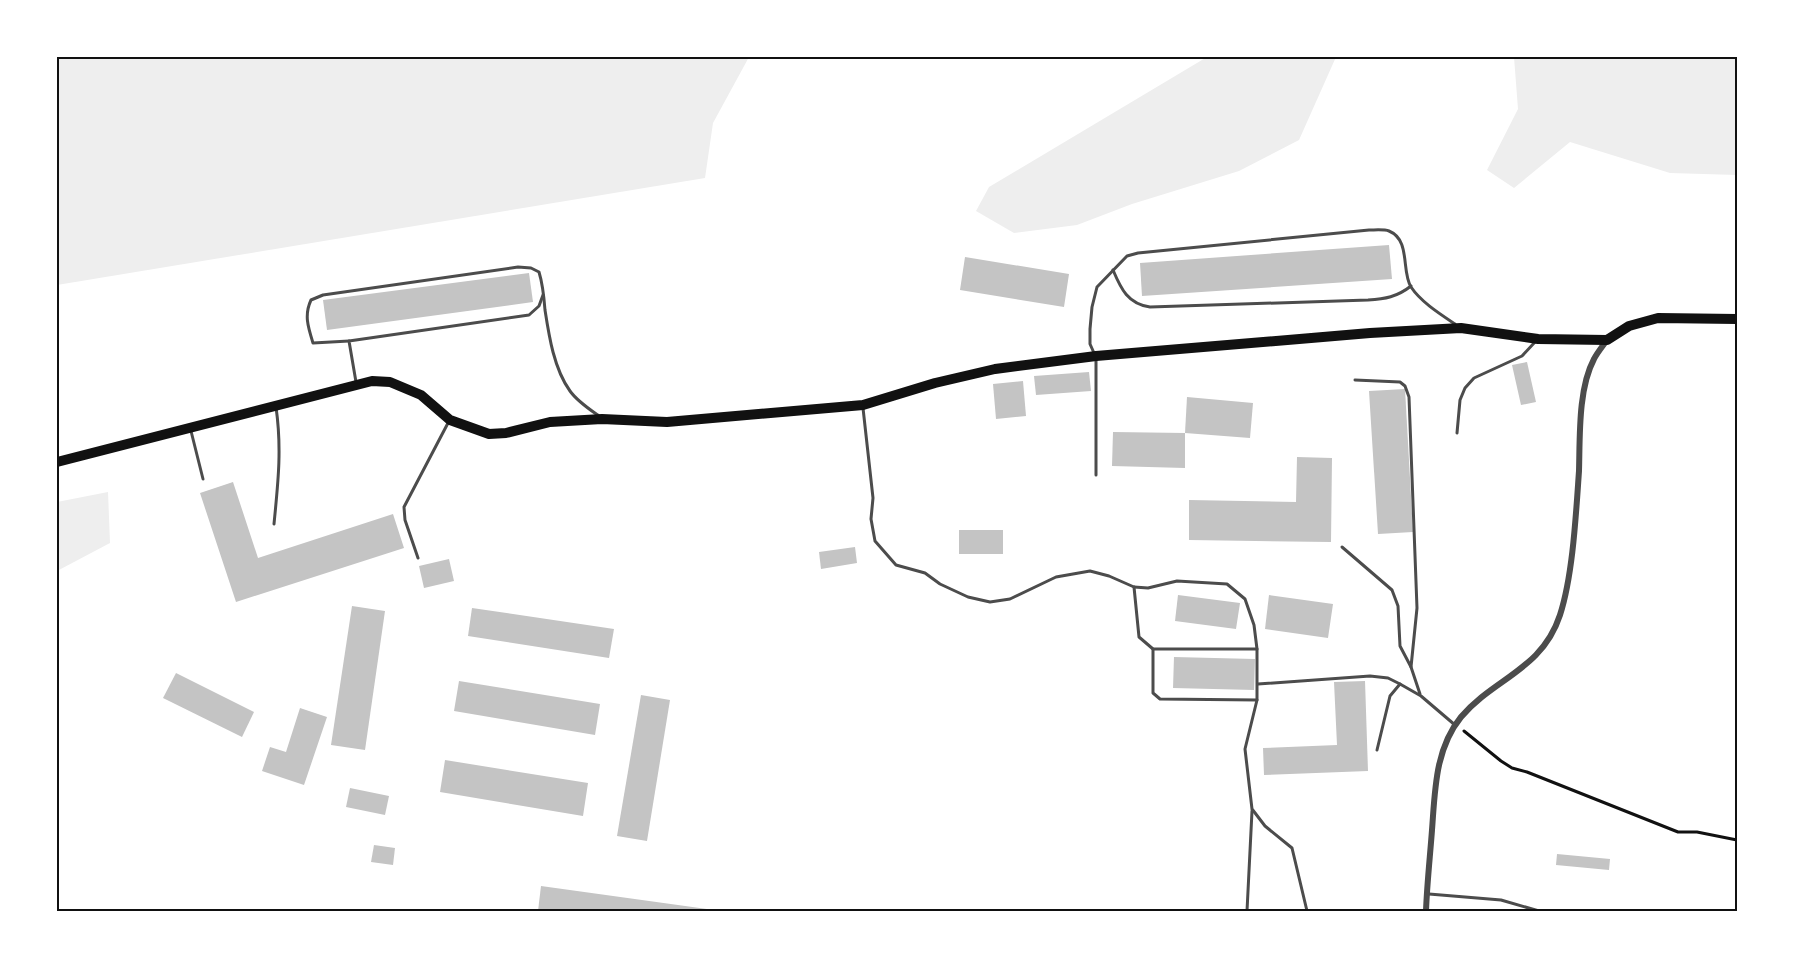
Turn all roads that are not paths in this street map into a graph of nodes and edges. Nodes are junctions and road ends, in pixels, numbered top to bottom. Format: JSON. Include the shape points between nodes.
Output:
{"nodes":[{"id":1,"x":1113,"y":270,"type":"junction"},
{"id":2,"x":1411,"y":286,"type":"junction"},
{"id":3,"x":544,"y":293,"type":"junction"},
{"id":4,"x":1737,"y":319,"type":"edge"},
{"id":5,"x":1461,"y":328,"type":"junction"},
{"id":6,"x":1538,"y":339,"type":"junction"},
{"id":7,"x":1607,"y":340,"type":"junction"},
{"id":8,"x":349,"y":341,"type":"junction"},
{"id":9,"x":1096,"y":356,"type":"junction"},
{"id":10,"x":1355,"y":380,"type":"dead end"},
{"id":11,"x":356,"y":385,"type":"junction"},
{"id":12,"x":863,"y":405,"type":"junction"},
{"id":13,"x":276,"y":407,"type":"junction"},
{"id":14,"x":602,"y":419,"type":"junction"},
{"id":15,"x":450,"y":420,"type":"junction"},
{"id":16,"x":190,"y":427,"type":"junction"},
{"id":17,"x":1457,"y":433,"type":"dead end"},
{"id":18,"x":57,"y":462,"type":"edge"},
{"id":19,"x":1096,"y":475,"type":"dead end"},
{"id":20,"x":203,"y":479,"type":"dead end"},
{"id":21,"x":274,"y":524,"type":"dead end"},
{"id":22,"x":1342,"y":547,"type":"dead end"},
{"id":23,"x":418,"y":558,"type":"dead end"},
{"id":24,"x":1134,"y":587,"type":"junction"},
{"id":25,"x":1153,"y":648,"type":"junction"},
{"id":26,"x":1257,"y":649,"type":"junction"},
{"id":27,"x":1411,"y":667,"type":"junction"},
{"id":28,"x":1258,"y":684,"type":"junction"},
{"id":29,"x":1400,"y":684,"type":"junction"},
{"id":30,"x":1420,"y":696,"type":"junction"},
{"id":31,"x":1257,"y":700,"type":"junction"},
{"id":32,"x":1455,"y":725,"type":"junction"},
{"id":33,"x":1377,"y":750,"type":"dead end"},
{"id":34,"x":1252,"y":809,"type":"junction"},
{"id":35,"x":1427,"y":894,"type":"junction"},
{"id":36,"x":1247,"y":911,"type":"edge"},
{"id":37,"x":1307,"y":911,"type":"edge"},
{"id":38,"x":1426,"y":911,"type":"edge"},
{"id":39,"x":1539,"y":911,"type":"edge"}],
"edges":[{"from":1,"to":2,"type":"lane","via":[[1132,302],[1150,307],[1388,299]]},
{"from":1,"to":2,"type":"lane","via":[[1127,255],[1138,253],[1389,231],[1403,249]]},
{"from":1,"to":9,"type":"lane","via":[[1097,287],[1092,307],[1089,344]]},
{"from":2,"to":5,"type":"lane","via":[[1436,311]]},
{"from":3,"to":8,"type":"lane","via":[[539,306],[529,315]]},
{"from":3,"to":8,"type":"lane","via":[[539,272],[518,267],[323,295],[311,300],[306,320],[313,343]]},
{"from":3,"to":14,"type":"lane","via":[[562,378],[571,392]]},
{"from":4,"to":7,"type":"main road","via":[[1658,318],[1629,327]]},
{"from":5,"to":6,"type":"main road"},
{"from":5,"to":9,"type":"main road"},
{"from":6,"to":7,"type":"main road"},
{"from":6,"to":17,"type":"lane","via":[[1522,356],[1474,378],[1465,388]]},
{"from":7,"to":32,"type":"street","via":[[1587,378],[1571,550],[1559,616],[1545,645],[1532,659],[1482,697]]},
{"from":8,"to":11,"type":"lane"},
{"from":9,"to":12,"type":"main road","via":[[995,369]]},
{"from":9,"to":19,"type":"lane"},
{"from":10,"to":27,"type":"lane","via":[[1400,382],[1406,386],[1409,397],[1417,608]]},
{"from":11,"to":13,"type":"main road"},
{"from":11,"to":15,"type":"main road","via":[[390,382],[421,395]]},
{"from":12,"to":14,"type":"main road","via":[[668,422]]},
{"from":12,"to":24,"type":"lane","via":[[875,541],[896,565],[925,573],[968,597],[990,602],[1010,599],[1056,577],[1090,571]]},
{"from":13,"to":16,"type":"main road"},
{"from":13,"to":21,"type":"lane","via":[[280,460]]},
{"from":14,"to":15,"type":"main road","via":[[550,422],[489,434]]},
{"from":15,"to":23,"type":"lane","via":[[404,507]]},
{"from":16,"to":18,"type":"main road"},
{"from":16,"to":20,"type":"lane"},
{"from":22,"to":27,"type":"lane","via":[[1392,590],[1398,606],[1400,646]]},
{"from":24,"to":25,"type":"lane","via":[[1138,637]]},
{"from":24,"to":26,"type":"lane","via":[[1177,581],[1227,584],[1245,599]]},
{"from":25,"to":26,"type":"lane"},
{"from":25,"to":31,"type":"lane","via":[[1153,693],[1160,699]]},
{"from":26,"to":28,"type":"lane"},
{"from":27,"to":30,"type":"lane"},
{"from":28,"to":29,"type":"lane","via":[[1370,676]]},
{"from":28,"to":31,"type":"lane"},
{"from":29,"to":30,"type":"lane"},
{"from":29,"to":33,"type":"lane","via":[[1390,696]]},
{"from":30,"to":32,"type":"lane"},
{"from":31,"to":34,"type":"lane","via":[[1245,749]]},
{"from":32,"to":35,"type":"street","via":[[1439,763]]},
{"from":34,"to":36,"type":"lane"},
{"from":34,"to":37,"type":"lane","via":[[1265,826],[1292,848]]},
{"from":35,"to":38,"type":"street"},
{"from":35,"to":39,"type":"lane","via":[[1501,900]]}]}
